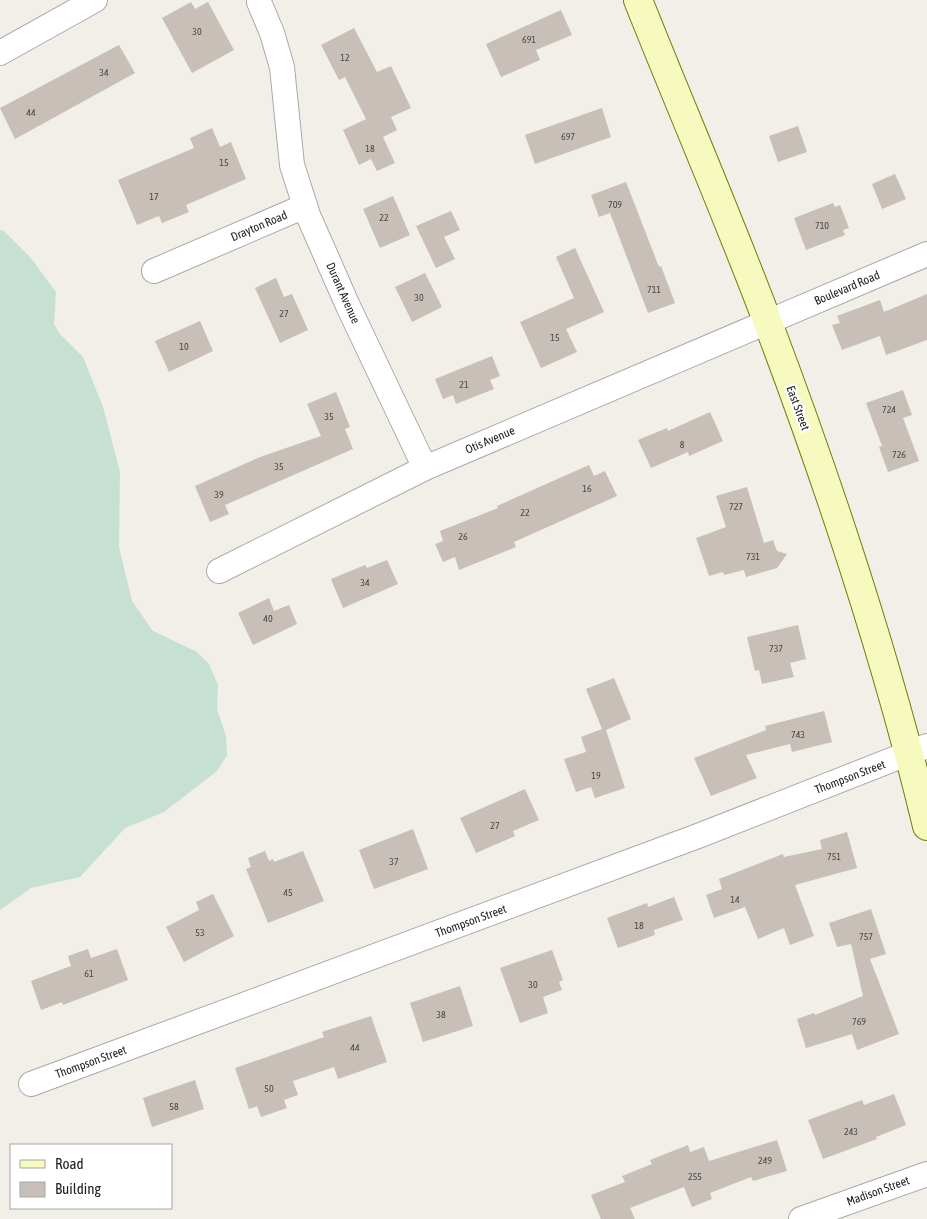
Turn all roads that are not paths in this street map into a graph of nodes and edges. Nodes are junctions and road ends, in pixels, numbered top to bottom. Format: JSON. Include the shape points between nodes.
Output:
{"nodes":[{"id":1,"x":95,"y":0,"type":"edge"},
{"id":2,"x":638,"y":0,"type":"edge"},
{"id":3,"x":259,"y":2,"type":"dead end"},
{"id":4,"x":0,"y":53,"type":"edge"},
{"id":5,"x":305,"y":206,"type":"junction"},
{"id":6,"x":927,"y":254,"type":"edge"},
{"id":7,"x":154,"y":272,"type":"dead end"},
{"id":8,"x":768,"y":323,"type":"junction"},
{"id":9,"x":425,"y":468,"type":"junction"},
{"id":10,"x":219,"y":571,"type":"dead end"},
{"id":11,"x":918,"y":750,"type":"edge"},
{"id":12,"x":927,"y":826,"type":"edge"},
{"id":13,"x":31,"y":1084,"type":"dead end"},
{"id":14,"x":927,"y":1174,"type":"edge"},
{"id":15,"x":801,"y":1219,"type":"edge"}],
"edges":[{"from":1,"to":4,"type":"street"},
{"from":2,"to":8,"type":"main road","name":"East Street"},
{"from":3,"to":5,"type":"street","name":"Durant Avenue","via":[[282,67],[292,166]]},
{"from":5,"to":7,"type":"street","name":"Drayton Road"},
{"from":5,"to":9,"type":"street","name":"Durant Avenue","via":[[348,306]]},
{"from":6,"to":8,"type":"street","name":"Boulevard Road"},
{"from":8,"to":9,"type":"street","name":"Otis Avenue"},
{"from":8,"to":11,"type":"main road","name":"East Street"},
{"from":9,"to":10,"type":"street","name":"Otis Avenue"},
{"from":11,"to":12,"type":"main road","name":"East Street"},
{"from":11,"to":13,"type":"street","name":"Thompson Street","via":[[698,836]]},
{"from":14,"to":15,"type":"street","name":"Madison Street"}]}
